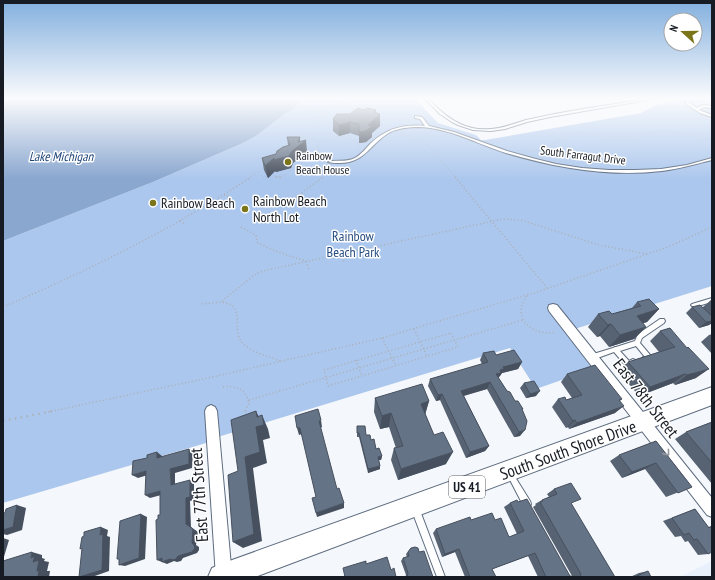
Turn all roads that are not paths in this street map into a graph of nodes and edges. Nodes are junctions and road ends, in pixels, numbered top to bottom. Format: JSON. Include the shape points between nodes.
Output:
{"nodes":[{"id":1,"x":462,"y":125,"type":"edge"},
{"id":2,"x":519,"y":125,"type":"edge"},
{"id":3,"x":712,"y":159,"type":"edge"},
{"id":4,"x":330,"y":162,"type":"dead end"},
{"id":5,"x":712,"y":300,"type":"edge"},
{"id":6,"x":553,"y":308,"type":"dead end"},
{"id":7,"x":698,"y":310,"type":"edge"},
{"id":8,"x":662,"y":321,"type":"dead end"},
{"id":9,"x":637,"y":343,"type":"junction"},
{"id":10,"x":615,"y":349,"type":"junction"},
{"id":11,"x":591,"y":357,"type":"junction"},
{"id":12,"x":712,"y":396,"type":"edge"},
{"id":13,"x":211,"y":411,"type":"dead end"},
{"id":14,"x":642,"y":423,"type":"junction"},
{"id":15,"x":509,"y":472,"type":"junction"},
{"id":16,"x":414,"y":506,"type":"junction"},
{"id":17,"x":712,"y":510,"type":"edge"},
{"id":18,"x":532,"y":514,"type":"edge"},
{"id":19,"x":223,"y":577,"type":"edge"},
{"id":20,"x":441,"y":577,"type":"edge"}],
"edges":[{"from":1,"to":2,"type":"lane","via":[[492,130]]},
{"from":3,"to":4,"type":"lane","name":"South Farragut Drive","via":[[654,171],[582,168],[522,157],[445,130],[426,127],[389,131],[359,158]]},
{"from":5,"to":7,"type":"lane","via":[[694,306]]},
{"from":6,"to":11,"type":"street","name":"East 78th Street"},
{"from":8,"to":9,"type":"lane","via":[[640,336]]},
{"from":9,"to":10,"type":"lane"},
{"from":9,"to":10,"type":"lane","via":[[649,358],[628,364]]},
{"from":10,"to":11,"type":"lane"},
{"from":11,"to":14,"type":"street","name":"East 78th Street"},
{"from":12,"to":14,"type":"main road","name":"South South Shore Drive","number":"US 41"},
{"from":13,"to":19,"type":"street","name":"East 77th Street"},
{"from":14,"to":15,"type":"main road","name":"South South Shore Drive","number":"US 41"},
{"from":14,"to":17,"type":"street","name":"East 78th Street","one_way":true},
{"from":15,"to":16,"type":"main road","name":"South South Shore Drive","number":"US 41"},
{"from":15,"to":18,"type":"lane"},
{"from":16,"to":19,"type":"main road","name":"South South Shore Drive","number":"US 41"},
{"from":16,"to":20,"type":"lane"}]}
